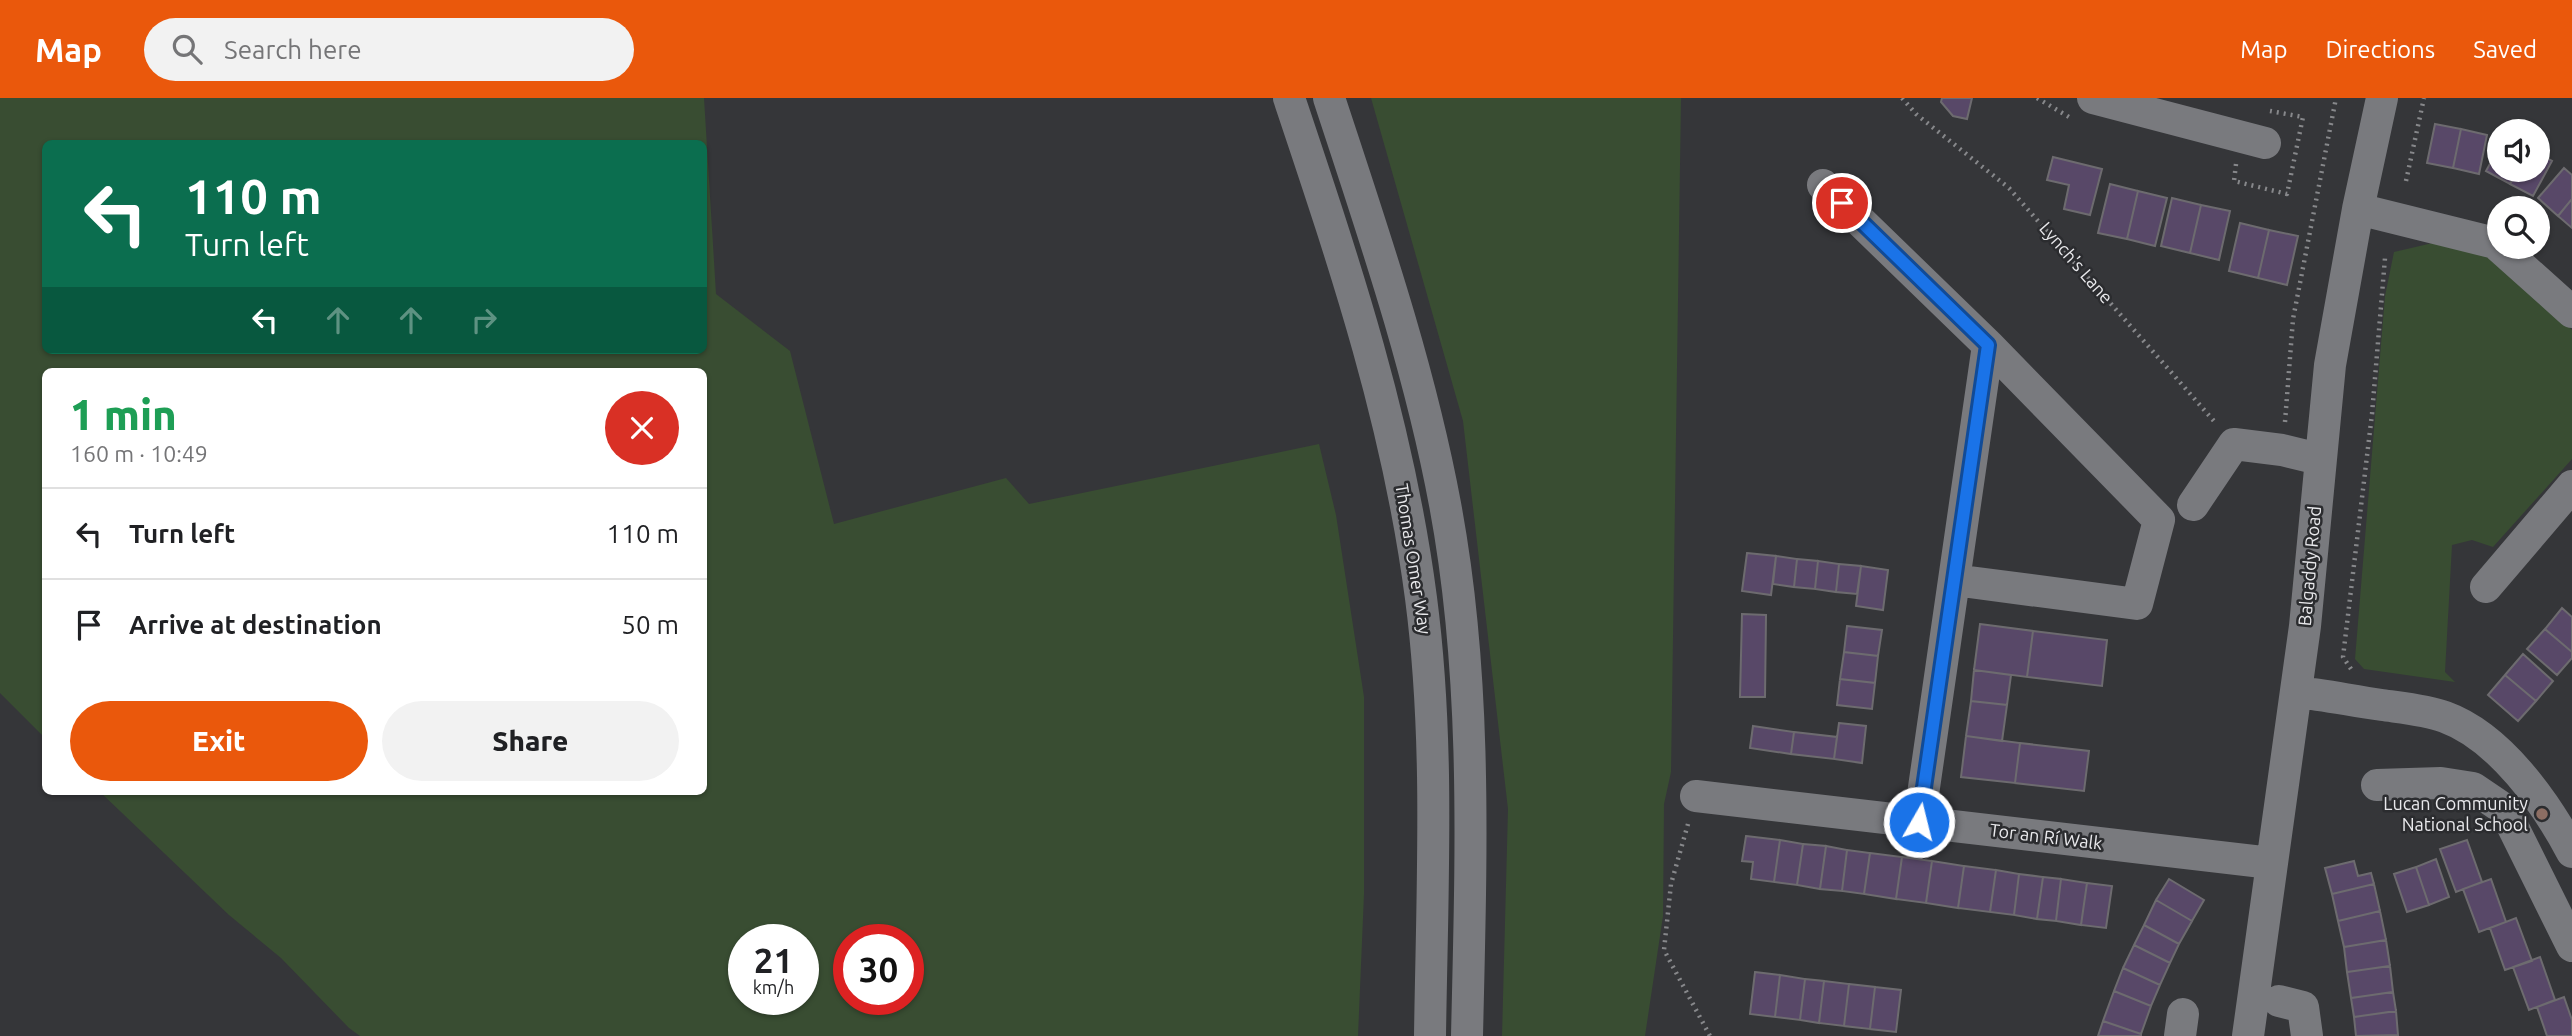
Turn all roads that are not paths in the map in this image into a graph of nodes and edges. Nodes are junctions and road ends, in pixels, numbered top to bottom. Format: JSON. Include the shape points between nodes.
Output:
{"nodes":[{"id":1,"x":1289,"y":98,"type":"edge"},
{"id":2,"x":1329,"y":98,"type":"edge"},
{"id":3,"x":2092,"y":98,"type":"edge"},
{"id":4,"x":2382,"y":98,"type":"edge"},
{"id":5,"x":2265,"y":143,"type":"dead end"},
{"id":6,"x":1823,"y":185,"type":"dead end"},
{"id":7,"x":2358,"y":209,"type":"junction"},
{"id":8,"x":2572,"y":312,"type":"edge"},
{"id":9,"x":1988,"y":345,"type":"junction"},
{"id":10,"x":2319,"y":459,"type":"junction"},
{"id":11,"x":2572,"y":486,"type":"edge"},
{"id":12,"x":2193,"y":505,"type":"dead end"},
{"id":13,"x":1954,"y":580,"type":"junction"},
{"id":14,"x":2486,"y":587,"type":"dead end"},
{"id":15,"x":2297,"y":692,"type":"junction"},
{"id":16,"x":2376,"y":785,"type":"dead end"},
{"id":17,"x":1696,"y":796,"type":"road end"},
{"id":18,"x":1919,"y":822,"type":"junction"},
{"id":19,"x":2572,"y":852,"type":"edge"},
{"id":20,"x":2271,"y":863,"type":"junction"},
{"id":21,"x":2572,"y":946,"type":"edge"},
{"id":22,"x":2279,"y":1001,"type":"dead end"},
{"id":23,"x":1430,"y":1036,"type":"edge"},
{"id":24,"x":1467,"y":1036,"type":"edge"},
{"id":25,"x":2248,"y":1036,"type":"edge"},
{"id":26,"x":2307,"y":1036,"type":"edge"}],
"edges":[{"from":1,"to":23,"type":"street","name":"Thomas Omer Way","via":[[1364,329],[1408,512],[1421,600],[1433,754]]},
{"from":2,"to":24,"type":"street","via":[[1401,321],[1446,506],[1471,753]]},
{"from":3,"to":5,"type":"street"},
{"from":4,"to":7,"type":"street","name":"Balgaddy Road"},
{"from":6,"to":9,"type":"street"},
{"from":7,"to":8,"type":"street","via":[[2495,243]]},
{"from":7,"to":10,"type":"street","name":"Balgaddy Road","via":[[2330,365]]},
{"from":9,"to":13,"type":"street"},
{"from":9,"to":13,"type":"street","via":[[2159,520],[2137,604]]},
{"from":10,"to":12,"type":"street","via":[[2234,444]]},
{"from":10,"to":15,"type":"street","name":"Balgaddy Road"},
{"from":11,"to":14,"type":"street"},
{"from":13,"to":18,"type":"street"},
{"from":15,"to":19,"type":"street","via":[[2446,717],[2472,732],[2520,775]]},
{"from":15,"to":20,"type":"street","name":"Balgaddy Road"},
{"from":16,"to":21,"type":"street","via":[[2441,783],[2473,788],[2504,810]]},
{"from":17,"to":18,"type":"street","name":"Tor an Rí Walk"},
{"from":18,"to":20,"type":"street","name":"Tor an Rí Walk"},
{"from":20,"to":25,"type":"street","name":"Balgaddy Road"},
{"from":22,"to":26,"type":"street","via":[[2303,1007]]}]}
